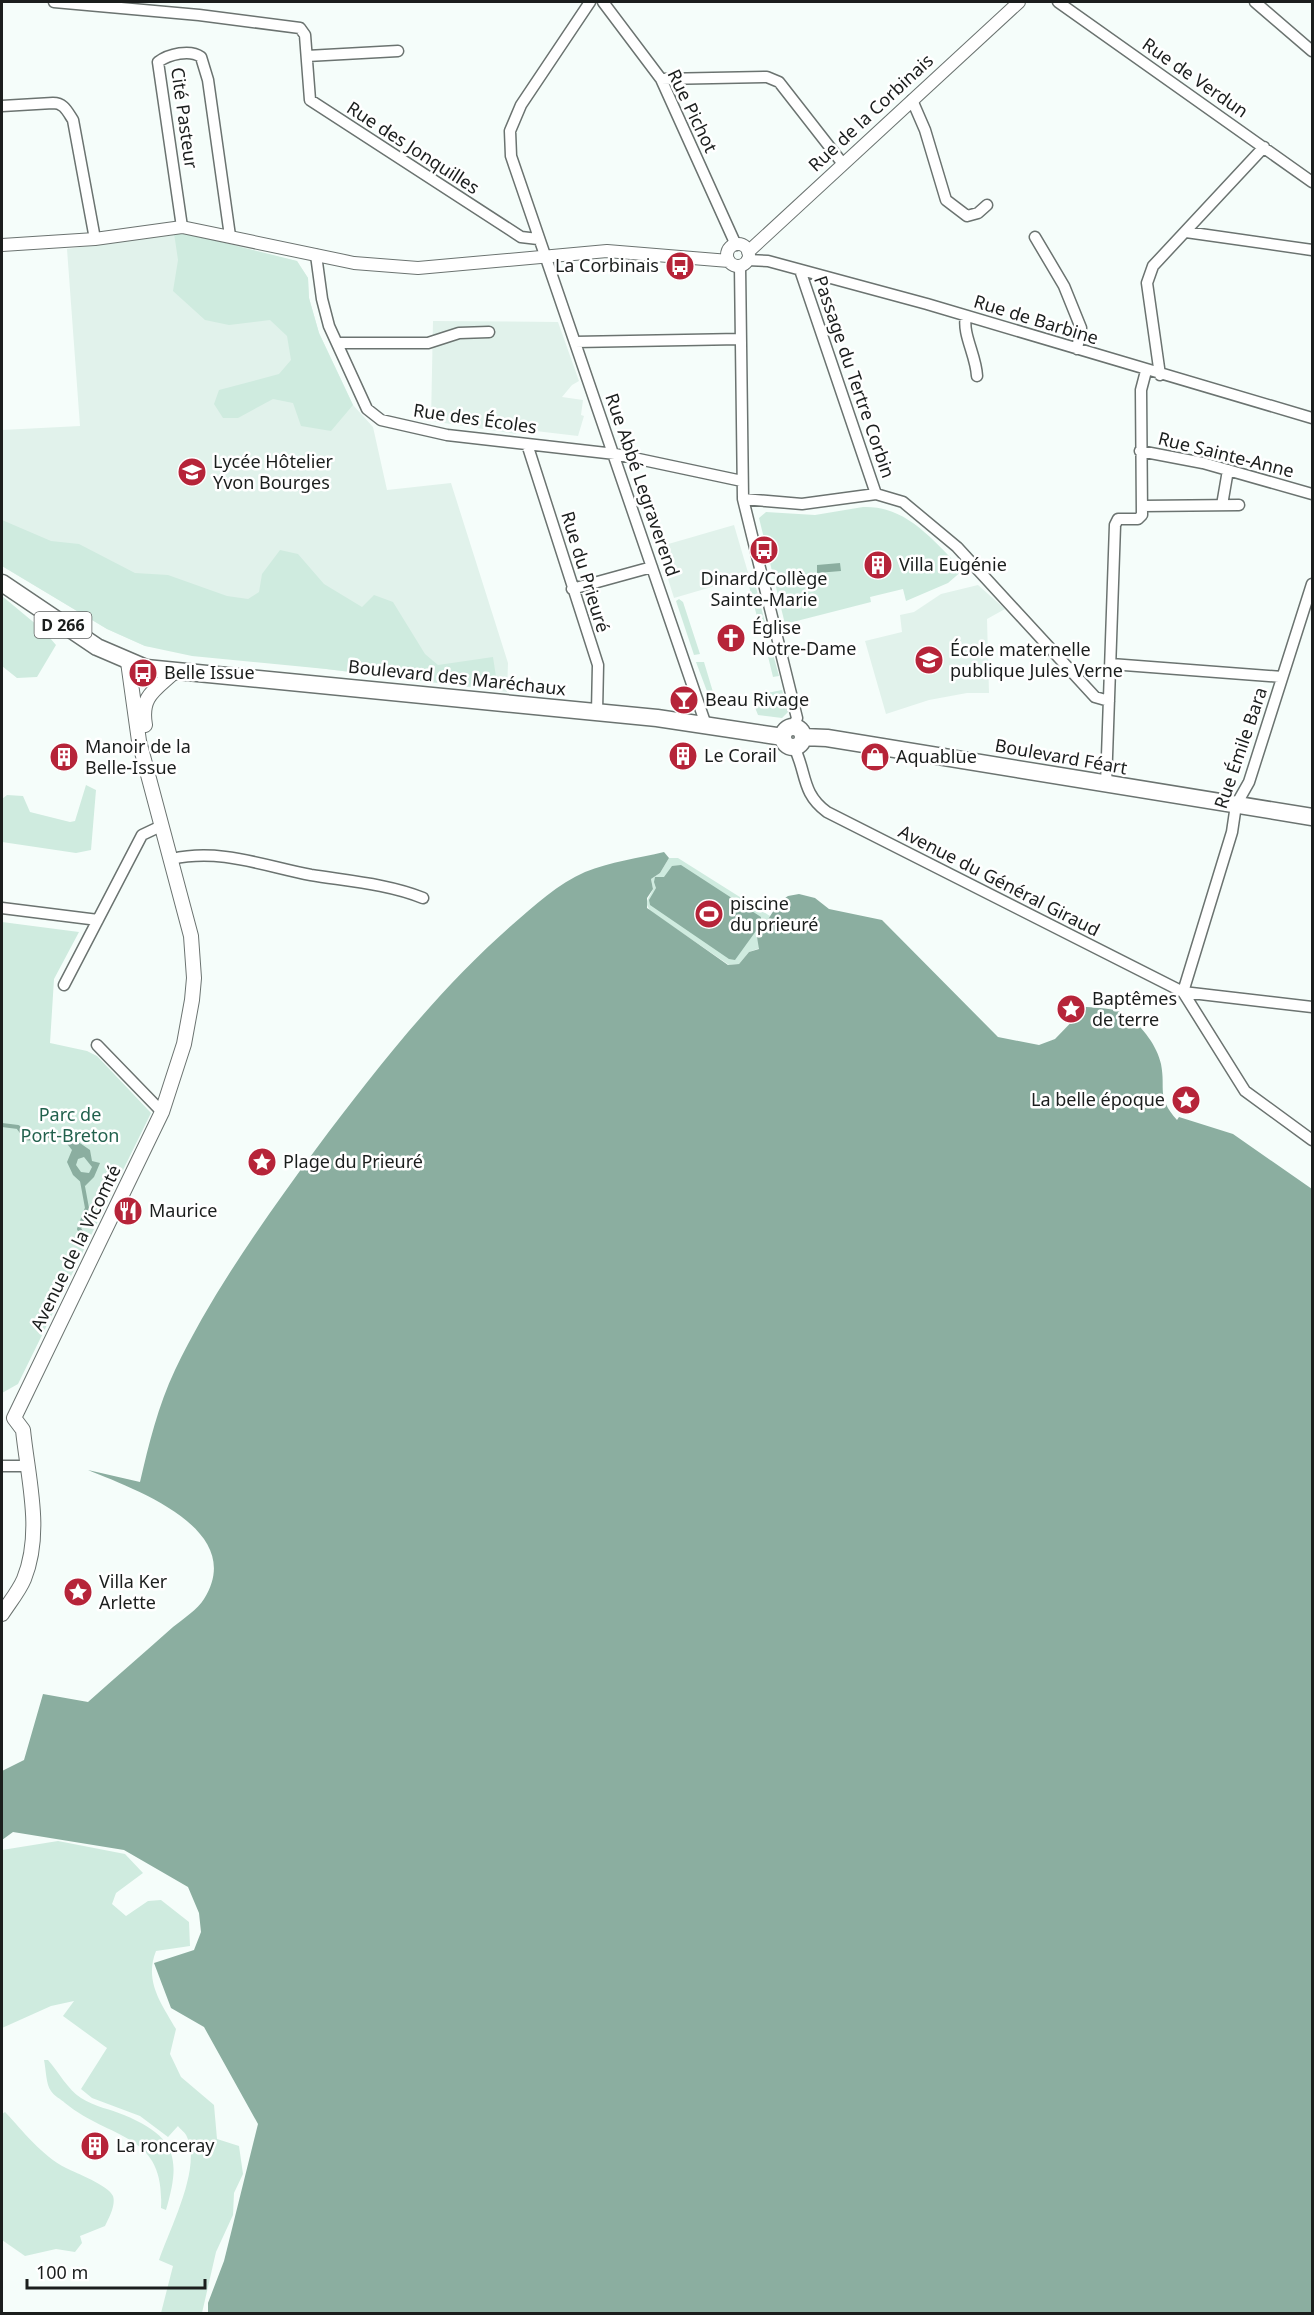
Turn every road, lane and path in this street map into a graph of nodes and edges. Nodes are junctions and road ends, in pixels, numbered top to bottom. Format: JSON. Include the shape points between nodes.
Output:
{"nodes":[{"id":1,"x":54,"y":2,"type":"edge"},
{"id":2,"x":590,"y":2,"type":"edge"},
{"id":3,"x":603,"y":2,"type":"edge"},
{"id":4,"x":1019,"y":2,"type":"edge"},
{"id":5,"x":1058,"y":2,"type":"edge"},
{"id":6,"x":1255,"y":2,"type":"edge"},
{"id":7,"x":398,"y":51,"type":"dead end"},
{"id":8,"x":1312,"y":51,"type":"edge"},
{"id":9,"x":307,"y":56,"type":"junction"},
{"id":10,"x":661,"y":79,"type":"junction"},
{"id":11,"x":912,"y":100,"type":"junction"},
{"id":12,"x":2,"y":106,"type":"edge"},
{"id":13,"x":1264,"y":147,"type":"junction"},
{"id":14,"x":843,"y":164,"type":"junction"},
{"id":15,"x":1312,"y":182,"type":"edge"},
{"id":16,"x":987,"y":205,"type":"dead end"},
{"id":17,"x":182,"y":227,"type":"junction"},
{"id":18,"x":1185,"y":232,"type":"junction"},
{"id":19,"x":230,"y":236,"type":"junction"},
{"id":20,"x":1035,"y":237,"type":"dead end"},
{"id":21,"x":95,"y":239,"type":"junction"},
{"id":22,"x":538,"y":239,"type":"junction"},
{"id":23,"x":2,"y":245,"type":"edge"},
{"id":24,"x":736,"y":245,"type":"joint"},
{"id":25,"x":1312,"y":250,"type":"edge"},
{"id":26,"x":316,"y":255,"type":"junction"},
{"id":27,"x":544,"y":255,"type":"junction"},
{"id":28,"x":741,"y":260,"type":"junction"},
{"id":29,"x":800,"y":270,"type":"junction"},
{"id":30,"x":966,"y":316,"type":"junction"},
{"id":31,"x":489,"y":332,"type":"dead end"},
{"id":32,"x":740,"y":339,"type":"junction"},
{"id":33,"x":575,"y":342,"type":"junction"},
{"id":34,"x":337,"y":343,"type":"junction"},
{"id":35,"x":1077,"y":349,"type":"junction"},
{"id":36,"x":1146,"y":371,"type":"junction"},
{"id":37,"x":1160,"y":375,"type":"junction"},
{"id":38,"x":977,"y":376,"type":"dead end"},
{"id":39,"x":1312,"y":418,"type":"edge"},
{"id":40,"x":526,"y":444,"type":"junction"},
{"id":41,"x":1140,"y":451,"type":"junction"},
{"id":42,"x":615,"y":454,"type":"junction"},
{"id":43,"x":1228,"y":470,"type":"junction"},
{"id":44,"x":742,"y":481,"type":"junction"},
{"id":45,"x":876,"y":494,"type":"junction"},
{"id":46,"x":1312,"y":494,"type":"edge"},
{"id":47,"x":743,"y":499,"type":"junction"},
{"id":48,"x":1222,"y":505,"type":"junction"},
{"id":49,"x":1239,"y":505,"type":"dead end"},
{"id":50,"x":1142,"y":506,"type":"junction"},
{"id":51,"x":652,"y":567,"type":"junction"},
{"id":52,"x":2,"y":583,"type":"edge"},
{"id":53,"x":1312,"y":584,"type":"edge"},
{"id":54,"x":572,"y":589,"type":"junction"},
{"id":55,"x":128,"y":662,"type":"junction"},
{"id":56,"x":1111,"y":664,"type":"junction"},
{"id":57,"x":174,"y":672,"type":"junction"},
{"id":58,"x":1282,"y":677,"type":"junction"},
{"id":59,"x":1109,"y":701,"type":"junction"},
{"id":60,"x":597,"y":712,"type":"junction"},
{"id":61,"x":706,"y":725,"type":"junction"},
{"id":62,"x":790,"y":737,"type":"junction"},
{"id":63,"x":1106,"y":785,"type":"junction"},
{"id":64,"x":151,"y":786,"type":"junction"},
{"id":65,"x":1236,"y":805,"type":"junction"},
{"id":66,"x":1312,"y":817,"type":"edge"},
{"id":67,"x":161,"y":826,"type":"junction"},
{"id":68,"x":172,"y":859,"type":"junction"},
{"id":69,"x":423,"y":898,"type":"dead end"},
{"id":70,"x":2,"y":908,"type":"edge"},
{"id":71,"x":98,"y":920,"type":"junction"},
{"id":72,"x":64,"y":985,"type":"dead end"},
{"id":73,"x":1183,"y":992,"type":"junction"},
{"id":74,"x":1312,"y":1007,"type":"edge"},
{"id":75,"x":97,"y":1045,"type":"dead end"},
{"id":76,"x":162,"y":1112,"type":"junction"},
{"id":77,"x":1312,"y":1140,"type":"edge"},
{"id":78,"x":8,"y":1418,"type":"edge"},
{"id":79,"x":2,"y":1466,"type":"edge"},
{"id":80,"x":27,"y":1466,"type":"junction"},
{"id":81,"x":2,"y":1614,"type":"edge"}],
"edges":[{"from":1,"to":9,"type":"street","name":"Rue des Jonquilles","via":[[291,25],[305,35]]},
{"from":2,"to":22,"type":"street","name":"Rue Abbé Legraverend","via":[[521,105],[510,131],[511,156]]},
{"from":3,"to":10,"type":"street","name":"Rue Pichot"},
{"from":4,"to":11,"type":"street","name":"Rue de la Corbinais"},
{"from":5,"to":13,"type":"street","name":"Rue de Verdun"},
{"from":6,"to":8,"type":"street"},
{"from":7,"to":9,"type":"street"},
{"from":9,"to":22,"type":"street","name":"Rue des Jonquilles","via":[[310,100],[521,237]]},
{"from":10,"to":14,"type":"street","via":[[767,77],[779,82]]},
{"from":10,"to":24,"type":"street","name":"Rue Pichot"},
{"from":11,"to":14,"type":"street","name":"Rue de la Corbinais"},
{"from":11,"to":16,"type":"street","via":[[946,200],[967,216]]},
{"from":12,"to":21,"type":"street","via":[[60,103],[66,108],[73,120]]},
{"from":13,"to":15,"type":"street","name":"Rue de Verdun"},
{"from":13,"to":18,"type":"street"},
{"from":14,"to":28,"type":"street","name":"Rue de la Corbinais"},
{"from":17,"to":19,"type":"street"},
{"from":17,"to":19,"type":"street","name":"Cité Pasteur","via":[[158,62],[166,56],[191,53],[201,57],[208,80]]},
{"from":17,"to":21,"type":"street"},
{"from":18,"to":25,"type":"street"},
{"from":18,"to":37,"type":"street","via":[[1154,266],[1147,283]]},
{"from":19,"to":26,"type":"street"},
{"from":20,"to":35,"type":"street","via":[[1064,286],[1081,328]]},
{"from":21,"to":23,"type":"street"},
{"from":22,"to":27,"type":"street","name":"Rue Abbé Legraverend"},
{"from":24,"to":28,"type":"street","via":[[743,246]]},
{"from":26,"to":27,"type":"street","via":[[354,263],[418,268]]},
{"from":26,"to":34,"type":"street","name":"Rue des Écoles","via":[[324,311]]},
{"from":27,"to":28,"type":"street","via":[[607,251]]},
{"from":27,"to":33,"type":"street","name":"Rue Abbé Legraverend"},
{"from":28,"to":29,"type":"street","name":"Rue de Barbine","via":[[768,261]]},
{"from":28,"to":32,"type":"street"},
{"from":29,"to":30,"type":"street","name":"Rue de Barbine"},
{"from":29,"to":45,"type":"street","name":"Passage du Tertre Corbin"},
{"from":30,"to":35,"type":"street","name":"Rue de Barbine"},
{"from":30,"to":38,"type":"street","via":[[964,325],[976,358]]},
{"from":31,"to":34,"type":"street","via":[[459,333],[428,343]]},
{"from":32,"to":33,"type":"street"},
{"from":32,"to":44,"type":"street"},
{"from":33,"to":42,"type":"street","name":"Rue Abbé Legraverend"},
{"from":34,"to":40,"type":"street","name":"Rue des Écoles","via":[[368,409],[381,420],[447,435]]},
{"from":35,"to":36,"type":"street","name":"Rue de Barbine"},
{"from":36,"to":37,"type":"street","name":"Rue de Barbine"},
{"from":36,"to":41,"type":"street","name":"Rue Sainte-Anne","via":[[1141,390]]},
{"from":37,"to":39,"type":"street","name":"Rue de Barbine"},
{"from":40,"to":42,"type":"street","name":"Rue des Écoles"},
{"from":40,"to":54,"type":"street","name":"Rue du Prieuré"},
{"from":41,"to":43,"type":"street","name":"Rue Sainte-Anne"},
{"from":41,"to":50,"type":"street"},
{"from":42,"to":44,"type":"street","name":"Rue des Écoles"},
{"from":42,"to":51,"type":"street","name":"Rue Abbé Legraverend"},
{"from":43,"to":46,"type":"street","name":"Rue Sainte-Anne"},
{"from":43,"to":48,"type":"street"},
{"from":44,"to":47,"type":"street"},
{"from":45,"to":47,"type":"street","via":[[802,504]]},
{"from":45,"to":59,"type":"street","via":[[903,502],[957,547],[1095,697]]},
{"from":47,"to":62,"type":"street","via":[[797,718]]},
{"from":48,"to":49,"type":"street"},
{"from":48,"to":50,"type":"street"},
{"from":50,"to":56,"type":"street","via":[[1138,519],[1116,521]]},
{"from":51,"to":54,"type":"street"},
{"from":51,"to":61,"type":"street","name":"Rue Abbé Legraverend"},
{"from":52,"to":55,"type":"main road","number":"D 266","via":[[92,644]]},
{"from":53,"to":58,"type":"street","name":"Rue Émile Bara"},
{"from":54,"to":60,"type":"street","name":"Rue du Prieuré","via":[[598,664]]},
{"from":55,"to":57,"type":"main road","name":"Boulevard des Maréchaux"},
{"from":55,"to":64,"type":"main road","name":"Avenue de la Vicomté","via":[[134,712]]},
{"from":56,"to":58,"type":"street"},
{"from":56,"to":59,"type":"street"},
{"from":57,"to":60,"type":"main road","name":"Boulevard des Maréchaux","via":[[302,681]]},
{"from":57,"to":64,"type":"main road","name":"Avenue de la Vicomté","via":[[145,699],[142,707],[152,760]]},
{"from":58,"to":65,"type":"street","name":"Rue Émile Bara","via":[[1249,782]]},
{"from":59,"to":63,"type":"street"},
{"from":60,"to":61,"type":"main road","name":"Boulevard des Maréchaux"},
{"from":61,"to":62,"type":"main road","name":"Boulevard des Maréchaux"},
{"from":62,"to":63,"type":"main road","name":"Boulevard Féart","via":[[827,738]]},
{"from":62,"to":73,"type":"street","name":"Avenue du Général Giraud","via":[[801,760],[807,791],[827,812]]},
{"from":63,"to":65,"type":"main road","name":"Boulevard Féart"},
{"from":64,"to":67,"type":"main road","name":"Avenue de la Vicomté"},
{"from":65,"to":66,"type":"main road","name":"Boulevard Féart"},
{"from":65,"to":73,"type":"street","name":"Rue Émile Bara","via":[[1232,832]]},
{"from":67,"to":68,"type":"main road","name":"Avenue de la Vicomté"},
{"from":67,"to":71,"type":"street","via":[[142,835]]},
{"from":68,"to":69,"type":"street","via":[[219,855]]},
{"from":68,"to":76,"type":"main road","name":"Avenue de la Vicomté","via":[[191,936],[194,978],[184,1044]]},
{"from":70,"to":71,"type":"street"},
{"from":71,"to":72,"type":"street"},
{"from":73,"to":74,"type":"street"},
{"from":73,"to":77,"type":"street","via":[[1245,1091]]},
{"from":75,"to":76,"type":"street"},
{"from":76,"to":78,"type":"main road","name":"Avenue de la Vicomté"},
{"from":78,"to":80,"type":"main road","name":"Avenue de la Vicomté","via":[[23,1430]]},
{"from":79,"to":80,"type":"street"},
{"from":80,"to":81,"type":"main road","name":"Avenue de la Vicomté","via":[[34,1529],[32,1555],[24,1580]]}]}
